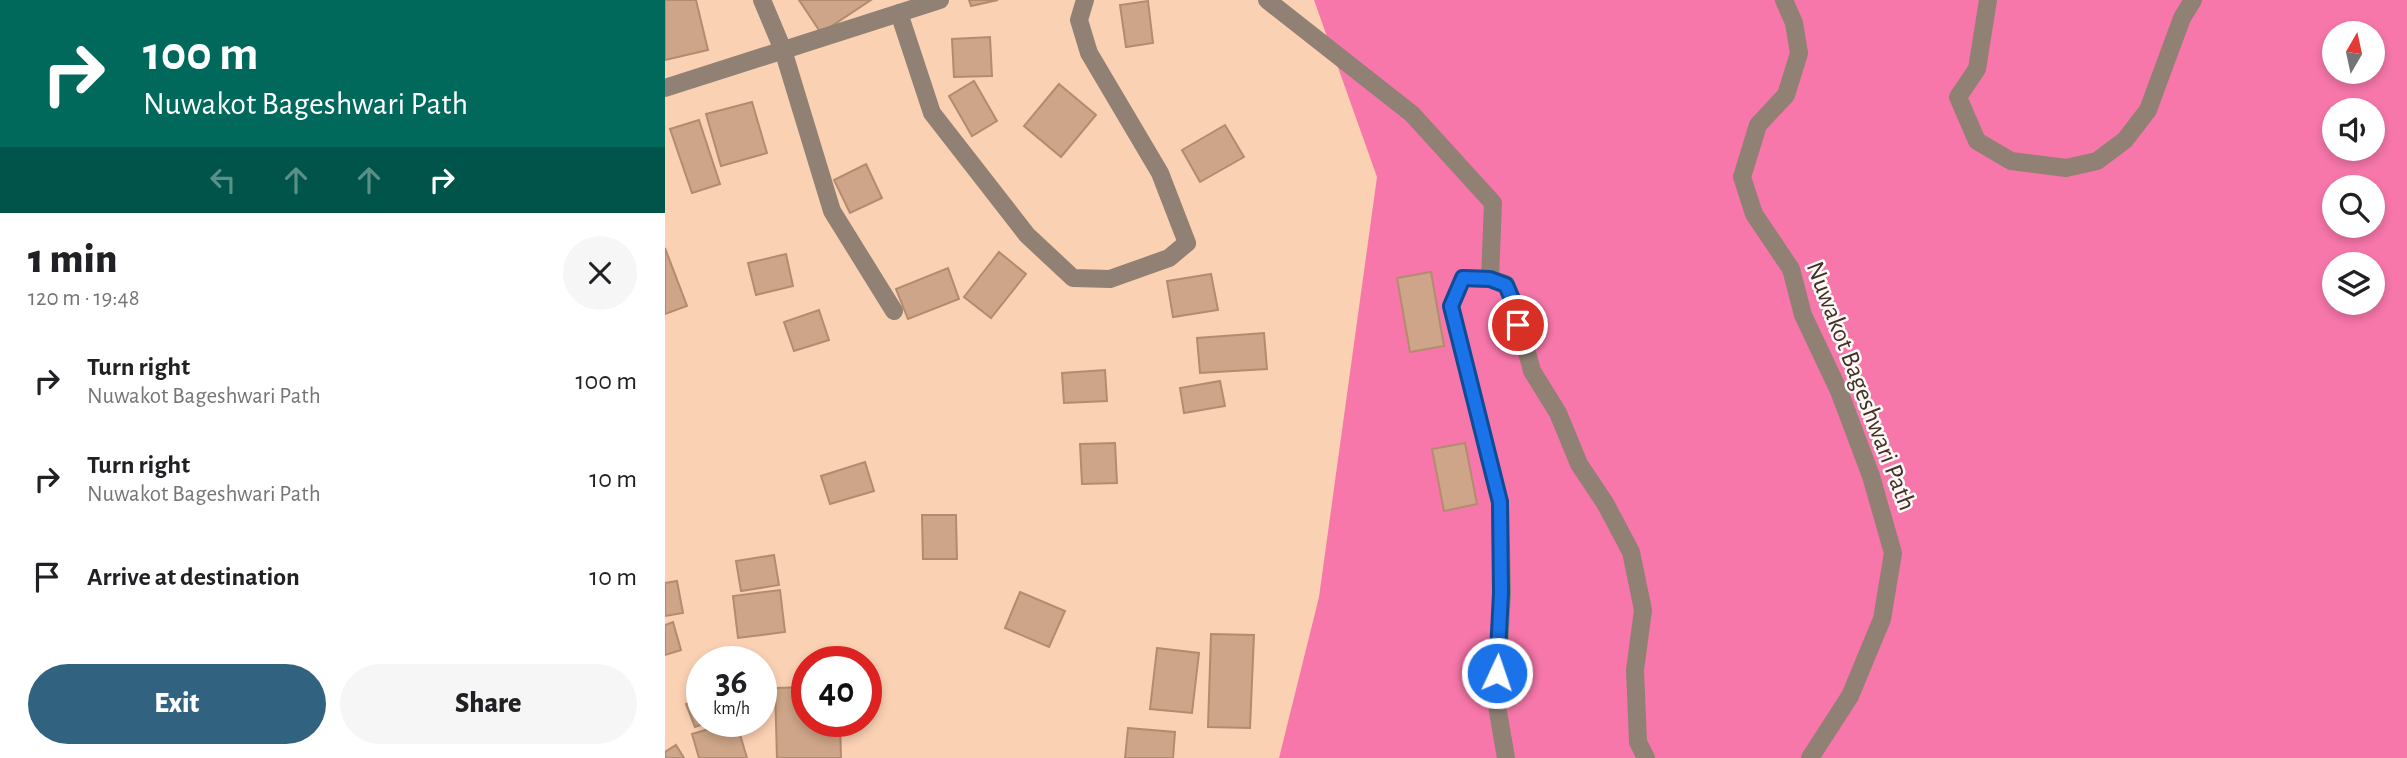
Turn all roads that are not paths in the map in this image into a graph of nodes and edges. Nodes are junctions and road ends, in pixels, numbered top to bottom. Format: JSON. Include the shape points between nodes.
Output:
{"nodes":[{"id":1,"x":762,"y":0,"type":"edge"},
{"id":2,"x":940,"y":0,"type":"edge"},
{"id":3,"x":1085,"y":0,"type":"edge"},
{"id":4,"x":1267,"y":0,"type":"edge"},
{"id":5,"x":1784,"y":0,"type":"edge"},
{"id":6,"x":1988,"y":0,"type":"edge"},
{"id":7,"x":2193,"y":0,"type":"edge"},
{"id":8,"x":899,"y":13,"type":"junction"},
{"id":9,"x":783,"y":50,"type":"junction"},
{"id":10,"x":665,"y":88,"type":"edge"},
{"id":11,"x":1490,"y":279,"type":"junction"},
{"id":12,"x":894,"y":311,"type":"dead end"},
{"id":13,"x":1506,"y":758,"type":"edge"},
{"id":14,"x":1646,"y":758,"type":"edge"},
{"id":15,"x":1810,"y":758,"type":"edge"}],
"edges":[{"from":1,"to":9,"type":"street"},
{"from":2,"to":8,"type":"street"},
{"from":3,"to":8,"type":"street","via":[[1079,20],[1089,52],[1160,173],[1187,243],[1169,258],[1111,279],[1073,278],[1027,235],[932,113]]},
{"from":4,"to":11,"type":"street","via":[[1412,114],[1493,203]]},
{"from":5,"to":15,"type":"street","name":"Nuwakot Bageshwari Path","via":[[1794,23],[1798,53],[1786,94],[1758,125],[1742,177],[1754,214],[1791,269],[1803,315],[1839,391],[1871,476],[1893,553],[1882,619],[1850,696]]},
{"from":6,"to":7,"type":"street","via":[[1977,68],[1958,97],[1977,141],[2011,161],[2066,167],[2097,161],[2125,139],[2148,110]]},
{"from":8,"to":9,"type":"street"},
{"from":9,"to":10,"type":"street"},
{"from":9,"to":12,"type":"street","via":[[832,211]]},
{"from":11,"to":13,"type":"street","via":[[1463,278],[1451,306],[1500,502],[1496,700]]},
{"from":11,"to":14,"type":"street","via":[[1506,285],[1532,371],[1631,552],[1643,610],[1635,670],[1638,743]]}]}
